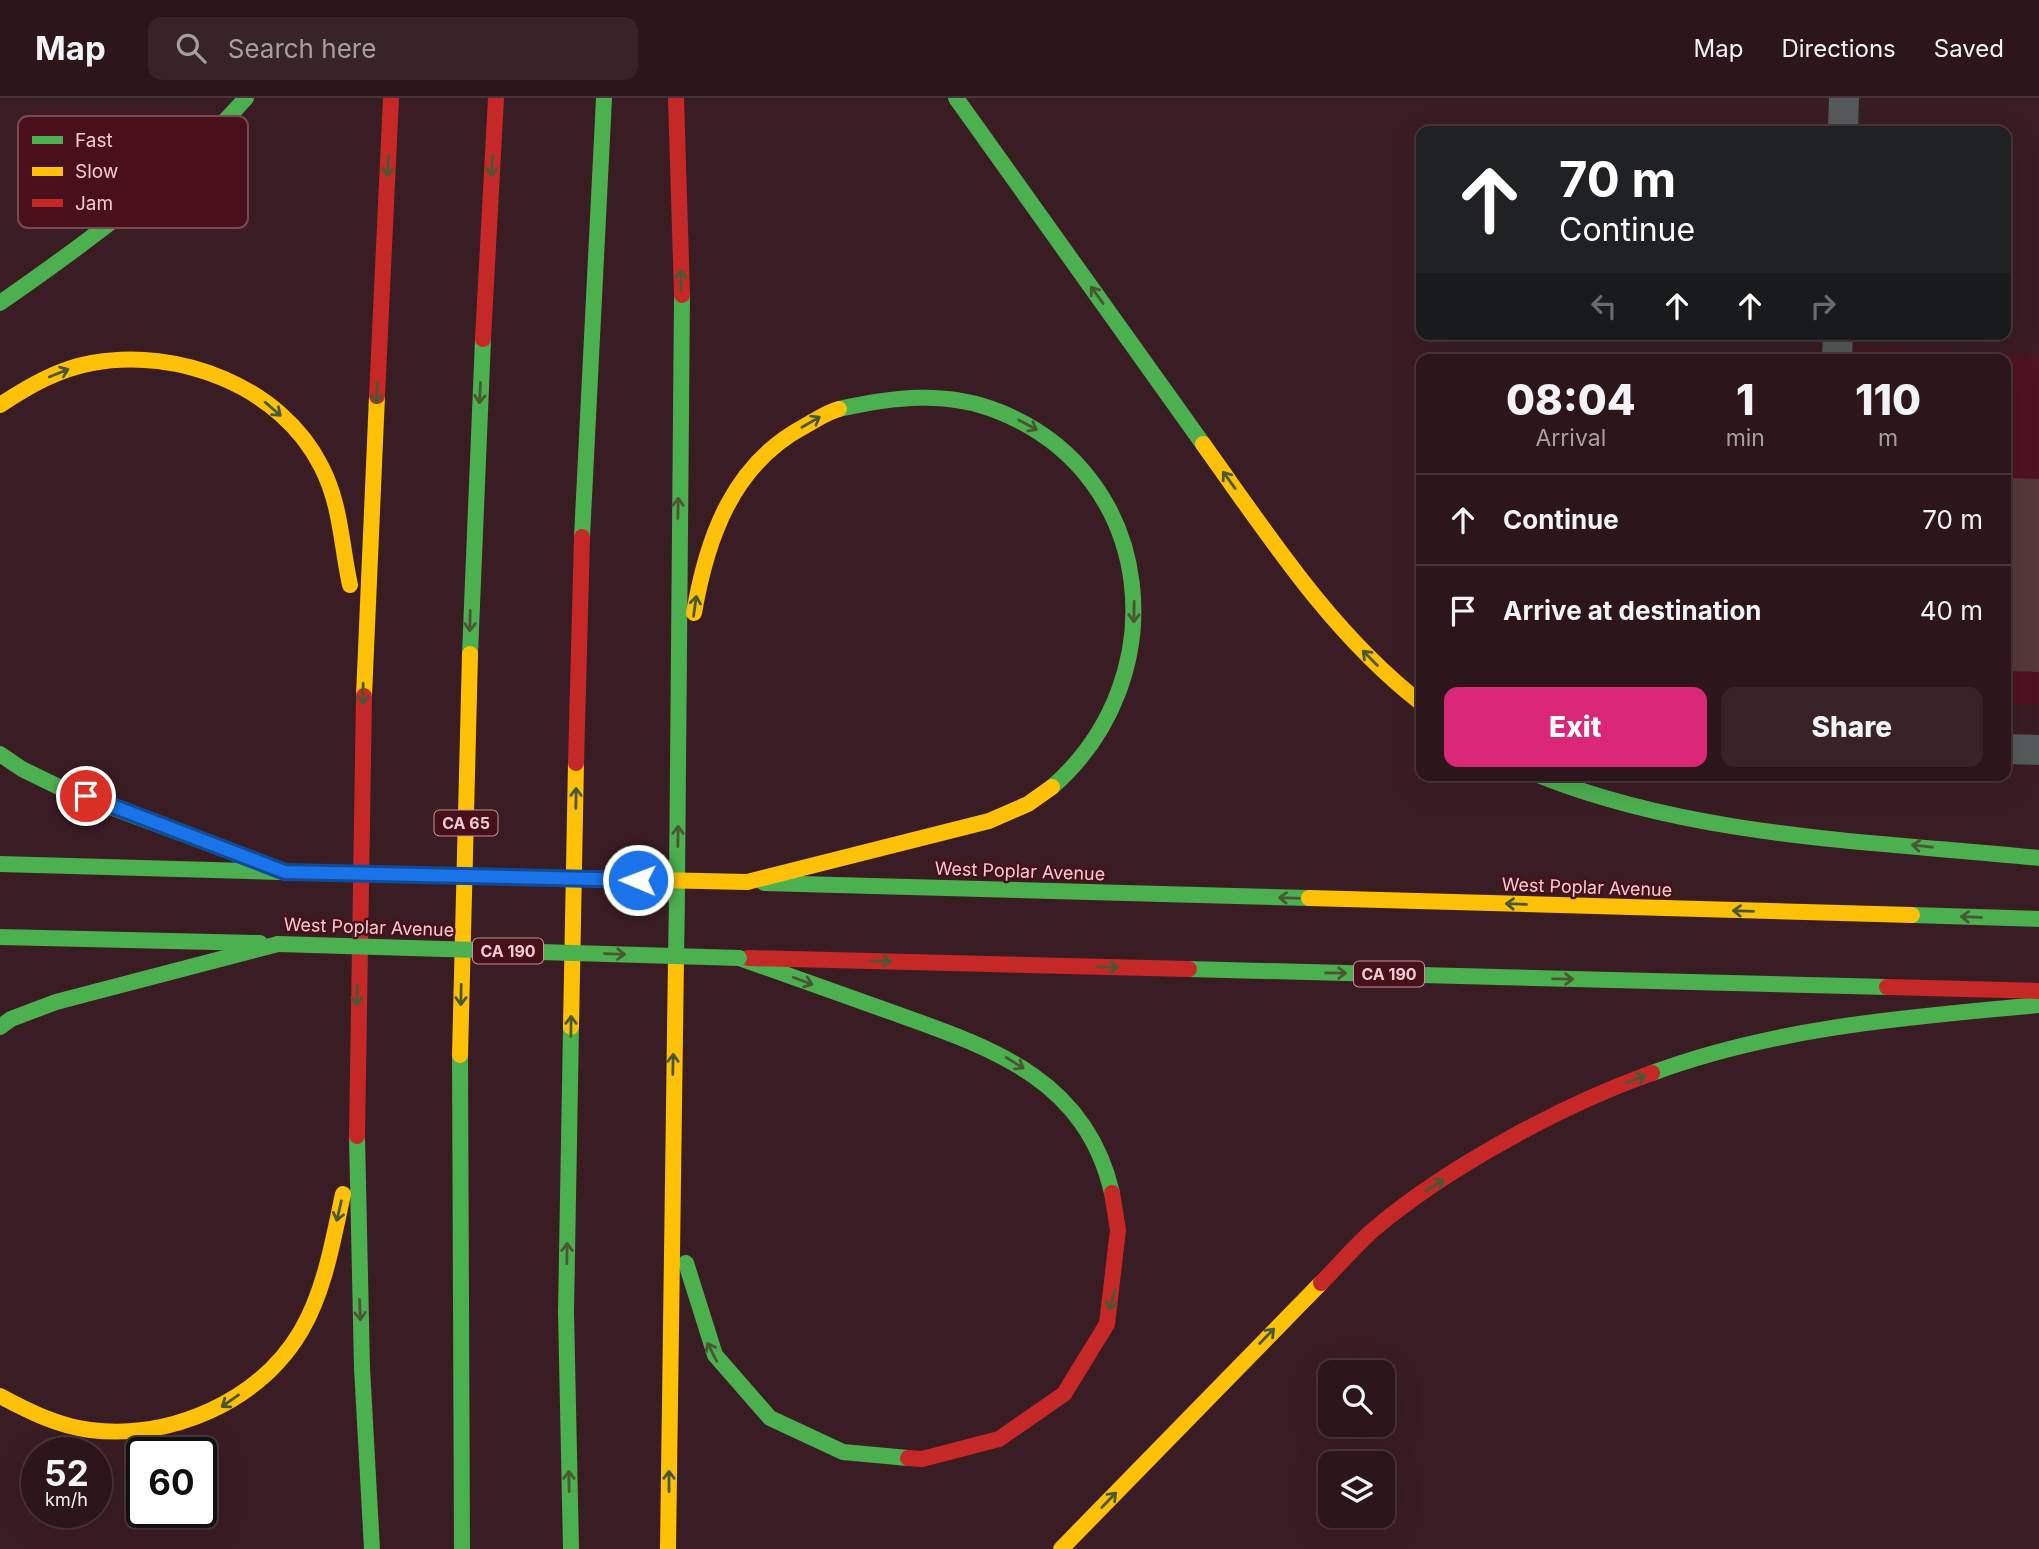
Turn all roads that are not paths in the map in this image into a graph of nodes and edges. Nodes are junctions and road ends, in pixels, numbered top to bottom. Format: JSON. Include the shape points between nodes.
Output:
{"nodes":[{"id":1,"x":247,"y":98,"type":"edge"},
{"id":2,"x":391,"y":98,"type":"edge"},
{"id":3,"x":496,"y":98,"type":"edge"},
{"id":4,"x":604,"y":98,"type":"edge"},
{"id":5,"x":676,"y":98,"type":"edge"},
{"id":6,"x":956,"y":98,"type":"edge"},
{"id":7,"x":1844,"y":98,"type":"edge"},
{"id":8,"x":230,"y":116,"type":"edge"},
{"id":9,"x":1843,"y":126,"type":"edge"},
{"id":10,"x":105,"y":228,"type":"edge"},
{"id":11,"x":0,"y":303,"type":"edge"},
{"id":12,"x":0,"y":405,"type":"edge"},
{"id":13,"x":364,"y":645,"type":"junction"},
{"id":14,"x":681,"y":698,"type":"junction"},
{"id":15,"x":1416,"y":699,"type":"edge"},
{"id":16,"x":2011,"y":749,"type":"edge"},
{"id":17,"x":2039,"y":750,"type":"edge"},
{"id":18,"x":0,"y":754,"type":"edge"},
{"id":19,"x":1551,"y":781,"type":"edge"},
{"id":20,"x":2039,"y":858,"type":"edge"},
{"id":21,"x":0,"y":864,"type":"edge"},
{"id":22,"x":285,"y":872,"type":"junction"},
{"id":23,"x":747,"y":882,"type":"junction"},
{"id":24,"x":2039,"y":919,"type":"edge"},
{"id":25,"x":0,"y":937,"type":"edge"},
{"id":26,"x":278,"y":944,"type":"junction"},
{"id":27,"x":739,"y":958,"type":"junction"},
{"id":28,"x":2039,"y":991,"type":"edge"},
{"id":29,"x":2039,"y":1005,"type":"edge"},
{"id":30,"x":0,"y":1027,"type":"edge"},
{"id":31,"x":672,"y":1132,"type":"junction"},
{"id":32,"x":354,"y":1144,"type":"junction"},
{"id":33,"x":0,"y":1396,"type":"edge"},
{"id":34,"x":372,"y":1549,"type":"edge"},
{"id":35,"x":462,"y":1549,"type":"edge"},
{"id":36,"x":570,"y":1549,"type":"edge"},
{"id":37,"x":668,"y":1549,"type":"edge"},
{"id":38,"x":1061,"y":1549,"type":"edge"}],
"edges":[{"from":1,"to":8,"type":"main road"},
{"from":2,"to":13,"type":"main road","one_way":true},
{"from":3,"to":35,"type":"main road","number":"CA 65","one_way":true,"via":[[472,557],[461,1016]]},
{"from":36,"to":4,"type":"main road","one_way":true,"via":[[566,1311],[580,570]]},
{"from":14,"to":5,"type":"main road","one_way":true},
{"from":15,"to":6,"type":"main road","one_way":true,"via":[[1343,631],[1296,574]]},
{"from":7,"to":9,"type":"street"},
{"from":10,"to":11,"type":"main road"},
{"from":12,"to":13,"type":"main road","one_way":true,"via":[[63,370],[112,359],[166,359],[220,375],[264,401],[301,434],[327,478],[341,519]]},
{"from":13,"to":32,"type":"main road","one_way":true},
{"from":14,"to":23,"type":"main road","one_way":true,"via":[[698,583],[715,528],[743,479],[780,439],[825,413],[880,398],[936,395],[994,407],[1053,438],[1095,480],[1118,520],[1130,561],[1135,604],[1133,649],[1120,695],[1093,743],[1064,777],[1026,805],[968,826]]},
{"from":31,"to":14,"type":"main road","one_way":true},
{"from":16,"to":17,"type":"street"},
{"from":18,"to":22,"type":"main road","via":[[65,790]]},
{"from":20,"to":19,"type":"main road","one_way":true,"via":[[1712,825],[1644,812]]},
{"from":21,"to":22,"type":"main road","name":"West Poplar Avenue"},
{"from":22,"to":23,"type":"main road","name":"West Poplar Avenue","bridge":true},
{"from":24,"to":23,"type":"main road","name":"West Poplar Avenue","one_way":true},
{"from":25,"to":26,"type":"main road","name":"West Poplar Avenue","number":"CA 190"},
{"from":26,"to":27,"type":"main road","name":"West Poplar Avenue","number":"CA 190","one_way":true,"bridge":true},
{"from":26,"to":30,"type":"main road","via":[[56,1002]]},
{"from":27,"to":28,"type":"main road","name":"West Poplar Avenue","number":"CA 190","one_way":true},
{"from":27,"to":31,"type":"main road","one_way":true,"via":[[992,1048],[1041,1079],[1076,1113],[1102,1161],[1117,1209],[1120,1253],[1115,1292],[1101,1339],[1058,1401],[1022,1431],[977,1453],[935,1462],[886,1464],[836,1456],[790,1436],[752,1407],[723,1372],[702,1332],[688,1283]]},
{"from":38,"to":29,"type":"main road","one_way":true,"via":[[1373,1230],[1512,1136],[1596,1094],[1730,1048],[1861,1022]]},
{"from":37,"to":31,"type":"main road","one_way":true},
{"from":32,"to":33,"type":"main road","one_way":true,"via":[[315,1303],[299,1334],[267,1371],[224,1406],[172,1424],[90,1430],[37,1416]]},
{"from":32,"to":34,"type":"main road","one_way":true,"via":[[363,1427]]}]}
